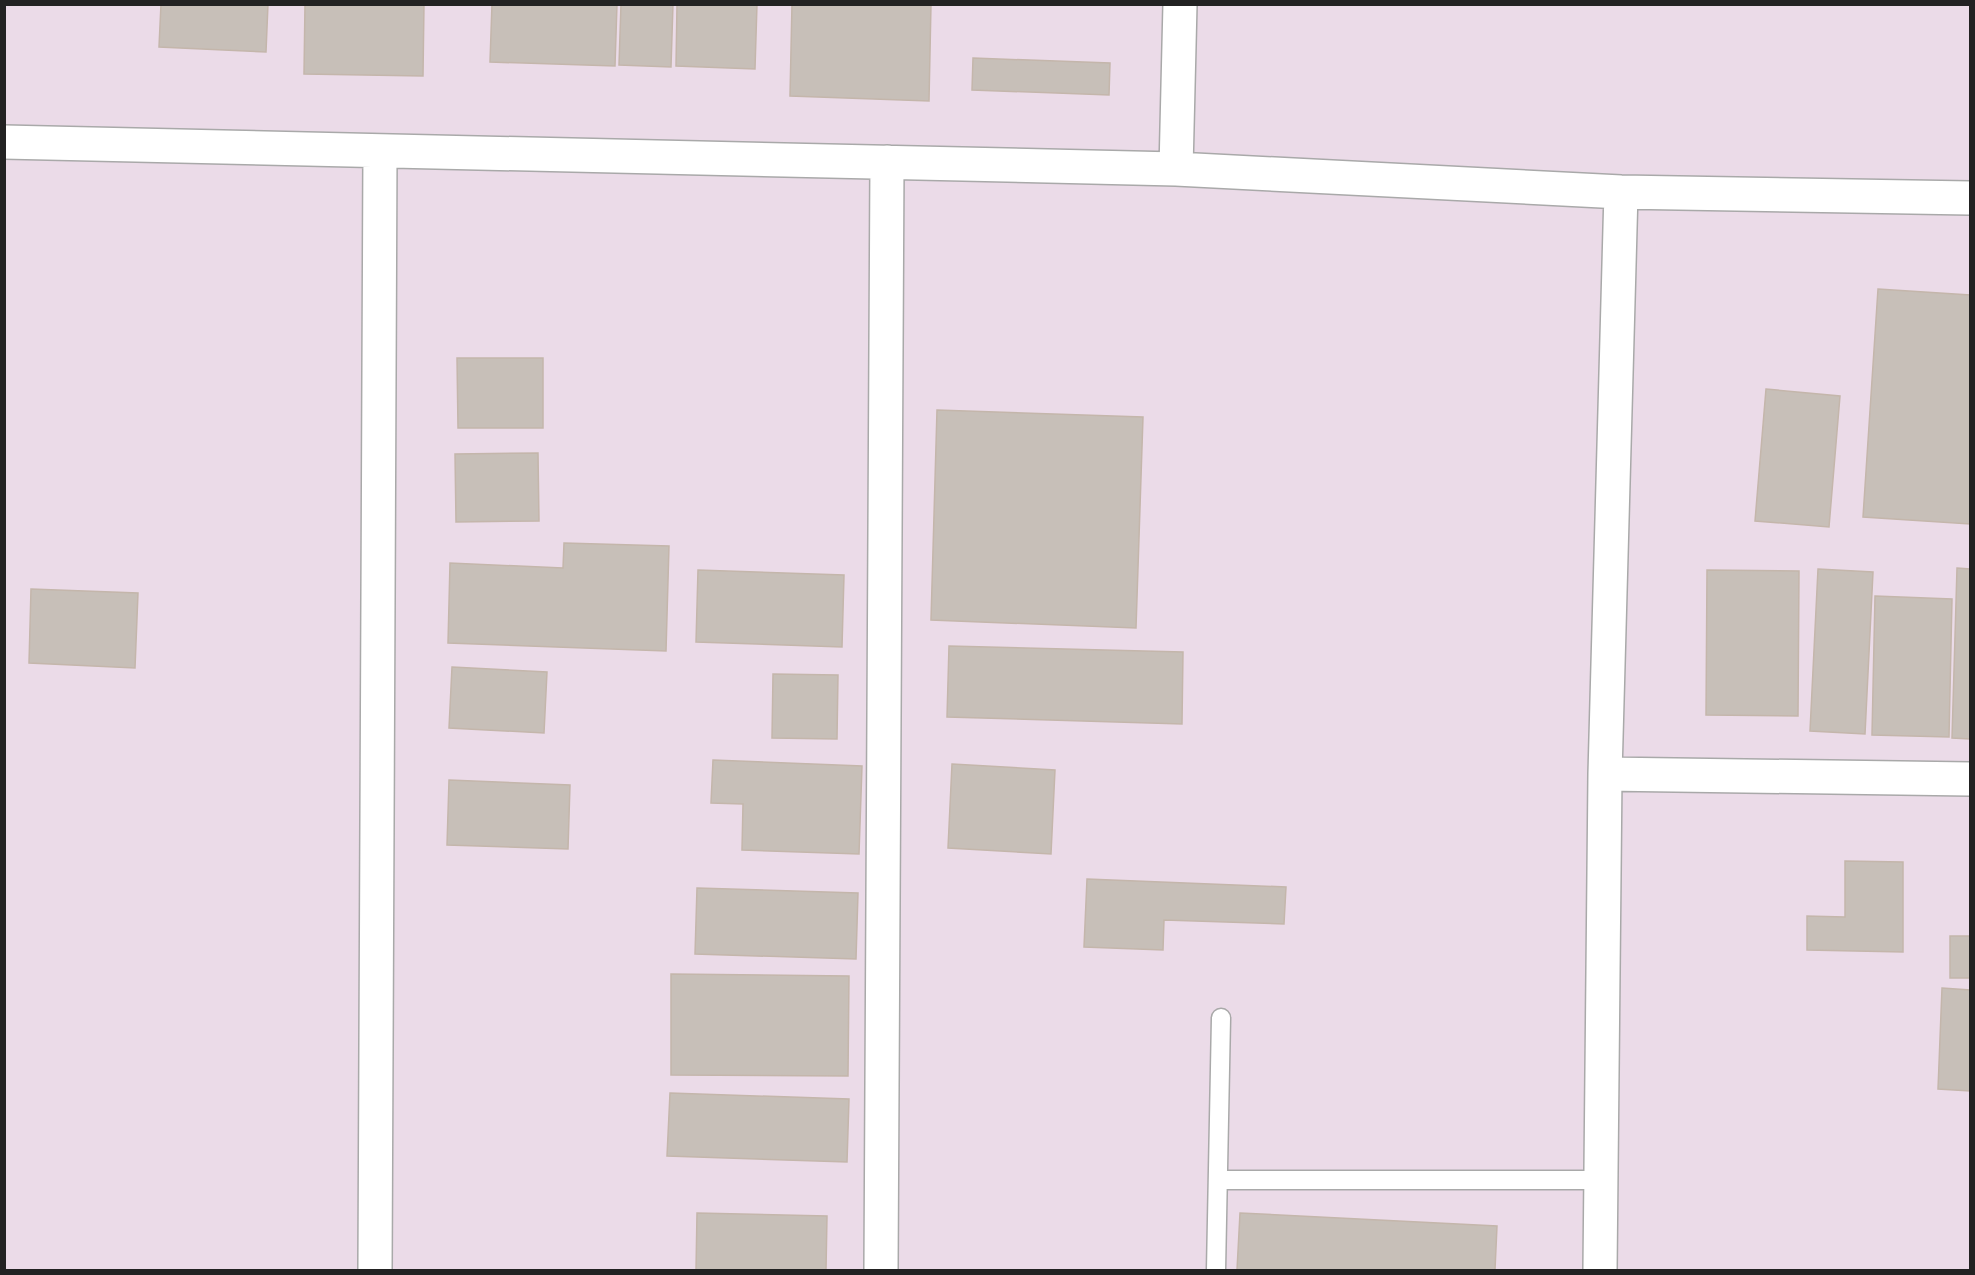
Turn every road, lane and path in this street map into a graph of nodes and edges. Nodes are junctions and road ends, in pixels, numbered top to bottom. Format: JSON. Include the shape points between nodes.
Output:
{"nodes":[{"id":1,"x":1180,"y":4,"type":"edge"},
{"id":2,"x":4,"y":142,"type":"edge"},
{"id":3,"x":380,"y":151,"type":"junction"},
{"id":4,"x":887,"y":162,"type":"junction"},
{"id":5,"x":1176,"y":169,"type":"junction"},
{"id":6,"x":1621,"y":192,"type":"junction"},
{"id":7,"x":1971,"y":198,"type":"edge"},
{"id":8,"x":1605,"y":774,"type":"junction"},
{"id":9,"x":1971,"y":779,"type":"edge"},
{"id":10,"x":1221,"y":1018,"type":"dead end"},
{"id":11,"x":1218,"y":1180,"type":"junction"},
{"id":12,"x":1601,"y":1180,"type":"junction"},
{"id":13,"x":375,"y":1270,"type":"edge"},
{"id":14,"x":881,"y":1270,"type":"edge"},
{"id":15,"x":1216,"y":1270,"type":"edge"},
{"id":16,"x":1600,"y":1270,"type":"edge"}],
"edges":[{"from":1,"to":5,"type":"street"},
{"from":2,"to":3,"type":"street"},
{"from":3,"to":4,"type":"street"},
{"from":3,"to":13,"type":"street"},
{"from":4,"to":5,"type":"street"},
{"from":4,"to":14,"type":"street"},
{"from":5,"to":6,"type":"street"},
{"from":6,"to":7,"type":"street"},
{"from":6,"to":8,"type":"street"},
{"from":8,"to":9,"type":"street"},
{"from":8,"to":12,"type":"street"},
{"from":10,"to":11,"type":"lane"},
{"from":11,"to":12,"type":"lane"},
{"from":11,"to":15,"type":"lane"},
{"from":12,"to":16,"type":"street"}]}
